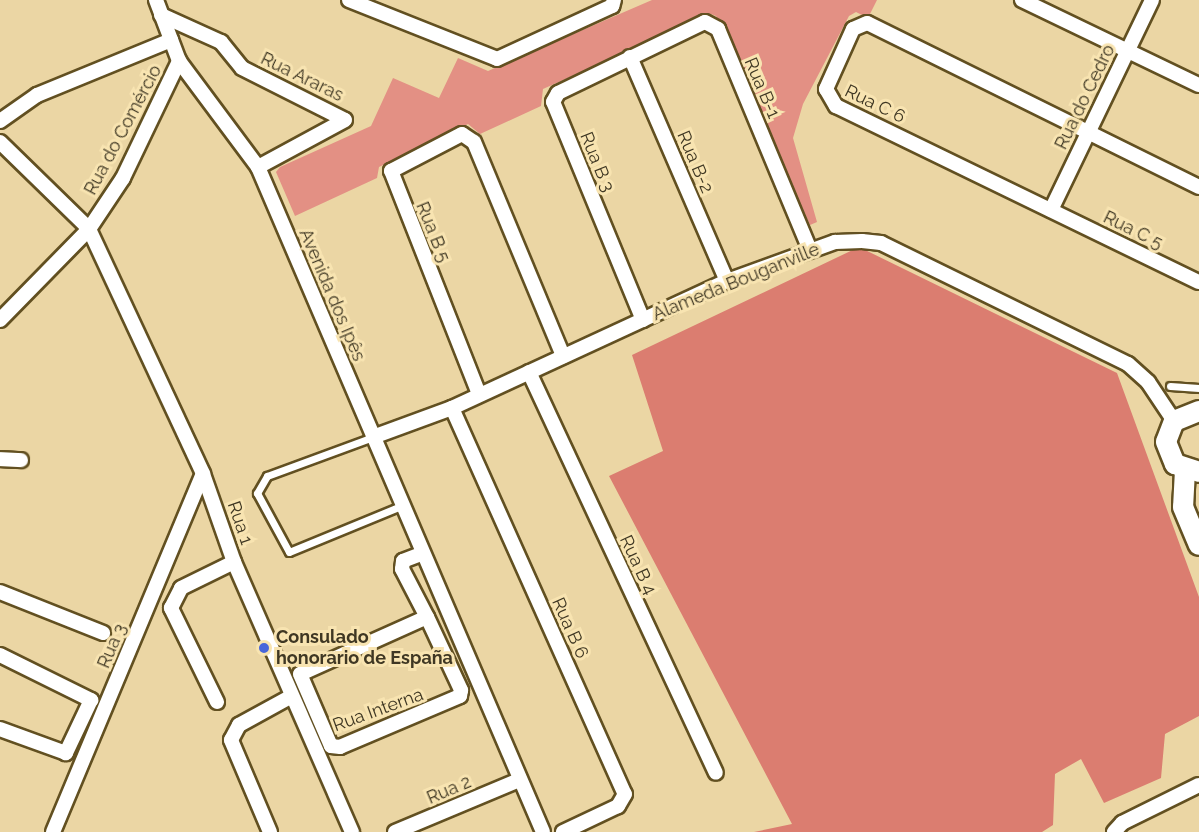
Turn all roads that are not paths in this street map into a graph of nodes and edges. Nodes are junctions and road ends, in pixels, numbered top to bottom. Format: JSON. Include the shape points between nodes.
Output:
{"nodes":[{"id":1,"x":156,"y":0,"type":"edge"},
{"id":2,"x":349,"y":0,"type":"edge"},
{"id":3,"x":1022,"y":0,"type":"edge"},
{"id":4,"x":1152,"y":0,"type":"edge"},
{"id":5,"x":613,"y":3,"type":"edge"},
{"id":6,"x":161,"y":15,"type":"junction"},
{"id":7,"x":171,"y":40,"type":"junction"},
{"id":8,"x":1127,"y":51,"type":"junction"},
{"id":9,"x":630,"y":57,"type":"junction"},
{"id":10,"x":179,"y":62,"type":"junction"},
{"id":11,"x":1199,"y":86,"type":"edge"},
{"id":12,"x":0,"y":121,"type":"edge"},
{"id":13,"x":1088,"y":133,"type":"junction"},
{"id":14,"x":0,"y":142,"type":"edge"},
{"id":15,"x":258,"y":166,"type":"junction"},
{"id":16,"x":1199,"y":187,"type":"edge"},
{"id":17,"x":1052,"y":210,"type":"junction"},
{"id":18,"x":89,"y":229,"type":"junction"},
{"id":19,"x":810,"y":250,"type":"junction"},
{"id":20,"x":728,"y":281,"type":"junction"},
{"id":21,"x":1199,"y":282,"type":"edge"},
{"id":22,"x":0,"y":320,"type":"edge"},
{"id":23,"x":643,"y":320,"type":"junction"},
{"id":24,"x":563,"y":356,"type":"junction"},
{"id":25,"x":529,"y":372,"type":"junction"},
{"id":26,"x":1170,"y":386,"type":"dead end"},
{"id":27,"x":1199,"y":388,"type":"edge"},
{"id":28,"x":479,"y":394,"type":"junction"},
{"id":29,"x":452,"y":408,"type":"junction"},
{"id":30,"x":1199,"y":411,"type":"edge"},
{"id":31,"x":1174,"y":422,"type":"junction"},
{"id":32,"x":373,"y":437,"type":"junction"},
{"id":33,"x":0,"y":459,"type":"edge"},
{"id":34,"x":21,"y":460,"type":"dead end"},
{"id":35,"x":1192,"y":471,"type":"edge"},
{"id":36,"x":203,"y":474,"type":"junction"},
{"id":37,"x":401,"y":506,"type":"junction"},
{"id":38,"x":1199,"y":545,"type":"edge"},
{"id":39,"x":421,"y":554,"type":"junction"},
{"id":40,"x":234,"y":562,"type":"junction"},
{"id":41,"x":0,"y":592,"type":"edge"},
{"id":42,"x":427,"y":617,"type":"junction"},
{"id":43,"x":103,"y":633,"type":"dead end"},
{"id":44,"x":0,"y":655,"type":"edge"},
{"id":45,"x":292,"y":696,"type":"junction"},
{"id":46,"x":217,"y":702,"type":"dead end"},
{"id":47,"x":0,"y":729,"type":"edge"},
{"id":48,"x":716,"y":773,"type":"dead end"},
{"id":49,"x":518,"y":781,"type":"junction"},
{"id":50,"x":1199,"y":785,"type":"edge"},
{"id":51,"x":53,"y":832,"type":"edge"},
{"id":52,"x":270,"y":832,"type":"edge"},
{"id":53,"x":352,"y":832,"type":"edge"},
{"id":54,"x":395,"y":832,"type":"edge"},
{"id":55,"x":543,"y":832,"type":"edge"},
{"id":56,"x":564,"y":832,"type":"edge"},
{"id":57,"x":1114,"y":832,"type":"edge"}],
"edges":[{"from":1,"to":6,"type":"street","name":"Avenida dos Ipês"},
{"from":2,"to":5,"type":"street","via":[[497,59]]},
{"from":3,"to":8,"type":"street"},
{"from":4,"to":8,"type":"street","name":"Rua do Cedro"},
{"from":6,"to":7,"type":"street","name":"Avenida dos Ipês"},
{"from":6,"to":15,"type":"street","name":"Rua Araras","via":[[221,42],[242,69],[345,120]]},
{"from":7,"to":10,"type":"street","name":"Avenida dos Ipês"},
{"from":7,"to":12,"type":"street","via":[[37,95]]},
{"from":8,"to":11,"type":"street"},
{"from":8,"to":13,"type":"street","name":"Rua do Cedro"},
{"from":9,"to":19,"type":"street","name":"Rua B-1","via":[[705,22],[714,25]]},
{"from":9,"to":20,"type":"street","name":"Rua B-2"},
{"from":9,"to":23,"type":"street","name":"Rua B 3","via":[[558,93],[553,102]]},
{"from":10,"to":15,"type":"street","name":"Avenida dos Ipês"},
{"from":10,"to":18,"type":"street","name":"Rua do Comércio","via":[[123,177]]},
{"from":13,"to":16,"type":"street"},
{"from":13,"to":17,"type":"street","name":"Rua do Cedro"},
{"from":13,"to":17,"type":"street","name":"Rua C 6","via":[[867,23],[853,28],[826,89],[830,102]]},
{"from":14,"to":18,"type":"street"},
{"from":15,"to":32,"type":"street","name":"Avenida dos Ipês"},
{"from":17,"to":21,"type":"street","name":"Rua C 5"},
{"from":18,"to":22,"type":"street","name":"Rua do Comércio"},
{"from":18,"to":36,"type":"street","name":"Rua 1"},
{"from":19,"to":20,"type":"street","name":"Alameda Bouganville"},
{"from":19,"to":31,"type":"street","name":"Alameda Bouganville","via":[[835,242],[881,243],[1128,364],[1148,382]]},
{"from":20,"to":23,"type":"street","name":"Alameda Bouganville"},
{"from":23,"to":24,"type":"street","name":"Alameda Bouganville"},
{"from":24,"to":25,"type":"street","name":"Alameda Bouganville"},
{"from":24,"to":28,"type":"street","name":"Rua B 5","via":[[474,142],[462,134],[391,171]]},
{"from":25,"to":28,"type":"street","name":"Alameda Bouganville"},
{"from":25,"to":48,"type":"street","name":"Rua B 4"},
{"from":26,"to":27,"type":"lane"},
{"from":28,"to":29,"type":"street","name":"Alameda Bouganville"},
{"from":29,"to":32,"type":"street","name":"Alameda Bouganville"},
{"from":29,"to":56,"type":"street","name":"Rua B 6","via":[[626,794],[618,806]]},
{"from":30,"to":31,"type":"main road"},
{"from":31,"to":35,"type":"main road","via":[[1166,441],[1168,453]]},
{"from":32,"to":37,"type":"street"},
{"from":32,"to":37,"type":"lane","via":[[267,476],[257,493],[289,552]]},
{"from":33,"to":34,"type":"street"},
{"from":35,"to":38,"type":"main road","via":[[1184,507]]},
{"from":36,"to":40,"type":"street","name":"Rua 1"},
{"from":36,"to":51,"type":"street","name":"Rua 3"},
{"from":37,"to":39,"type":"street"},
{"from":39,"to":42,"type":"street","name":"Rua Interna","via":[[402,565]]},
{"from":39,"to":49,"type":"street"},
{"from":40,"to":45,"type":"street","name":"Rua 1"},
{"from":40,"to":46,"type":"street","via":[[181,588],[171,608]]},
{"from":41,"to":43,"type":"street"},
{"from":42,"to":42,"type":"street","name":"Rua Interna","via":[[300,674],[331,746],[340,747],[459,698],[461,690]]},
{"from":44,"to":47,"type":"street","via":[[91,700],[66,753]]},
{"from":45,"to":52,"type":"street","via":[[239,724],[231,740]]},
{"from":45,"to":53,"type":"street","name":"Rua 1"},
{"from":49,"to":54,"type":"street","name":"Rua 2"},
{"from":49,"to":55,"type":"street"},
{"from":50,"to":57,"type":"street","via":[[1122,823]]}]}
